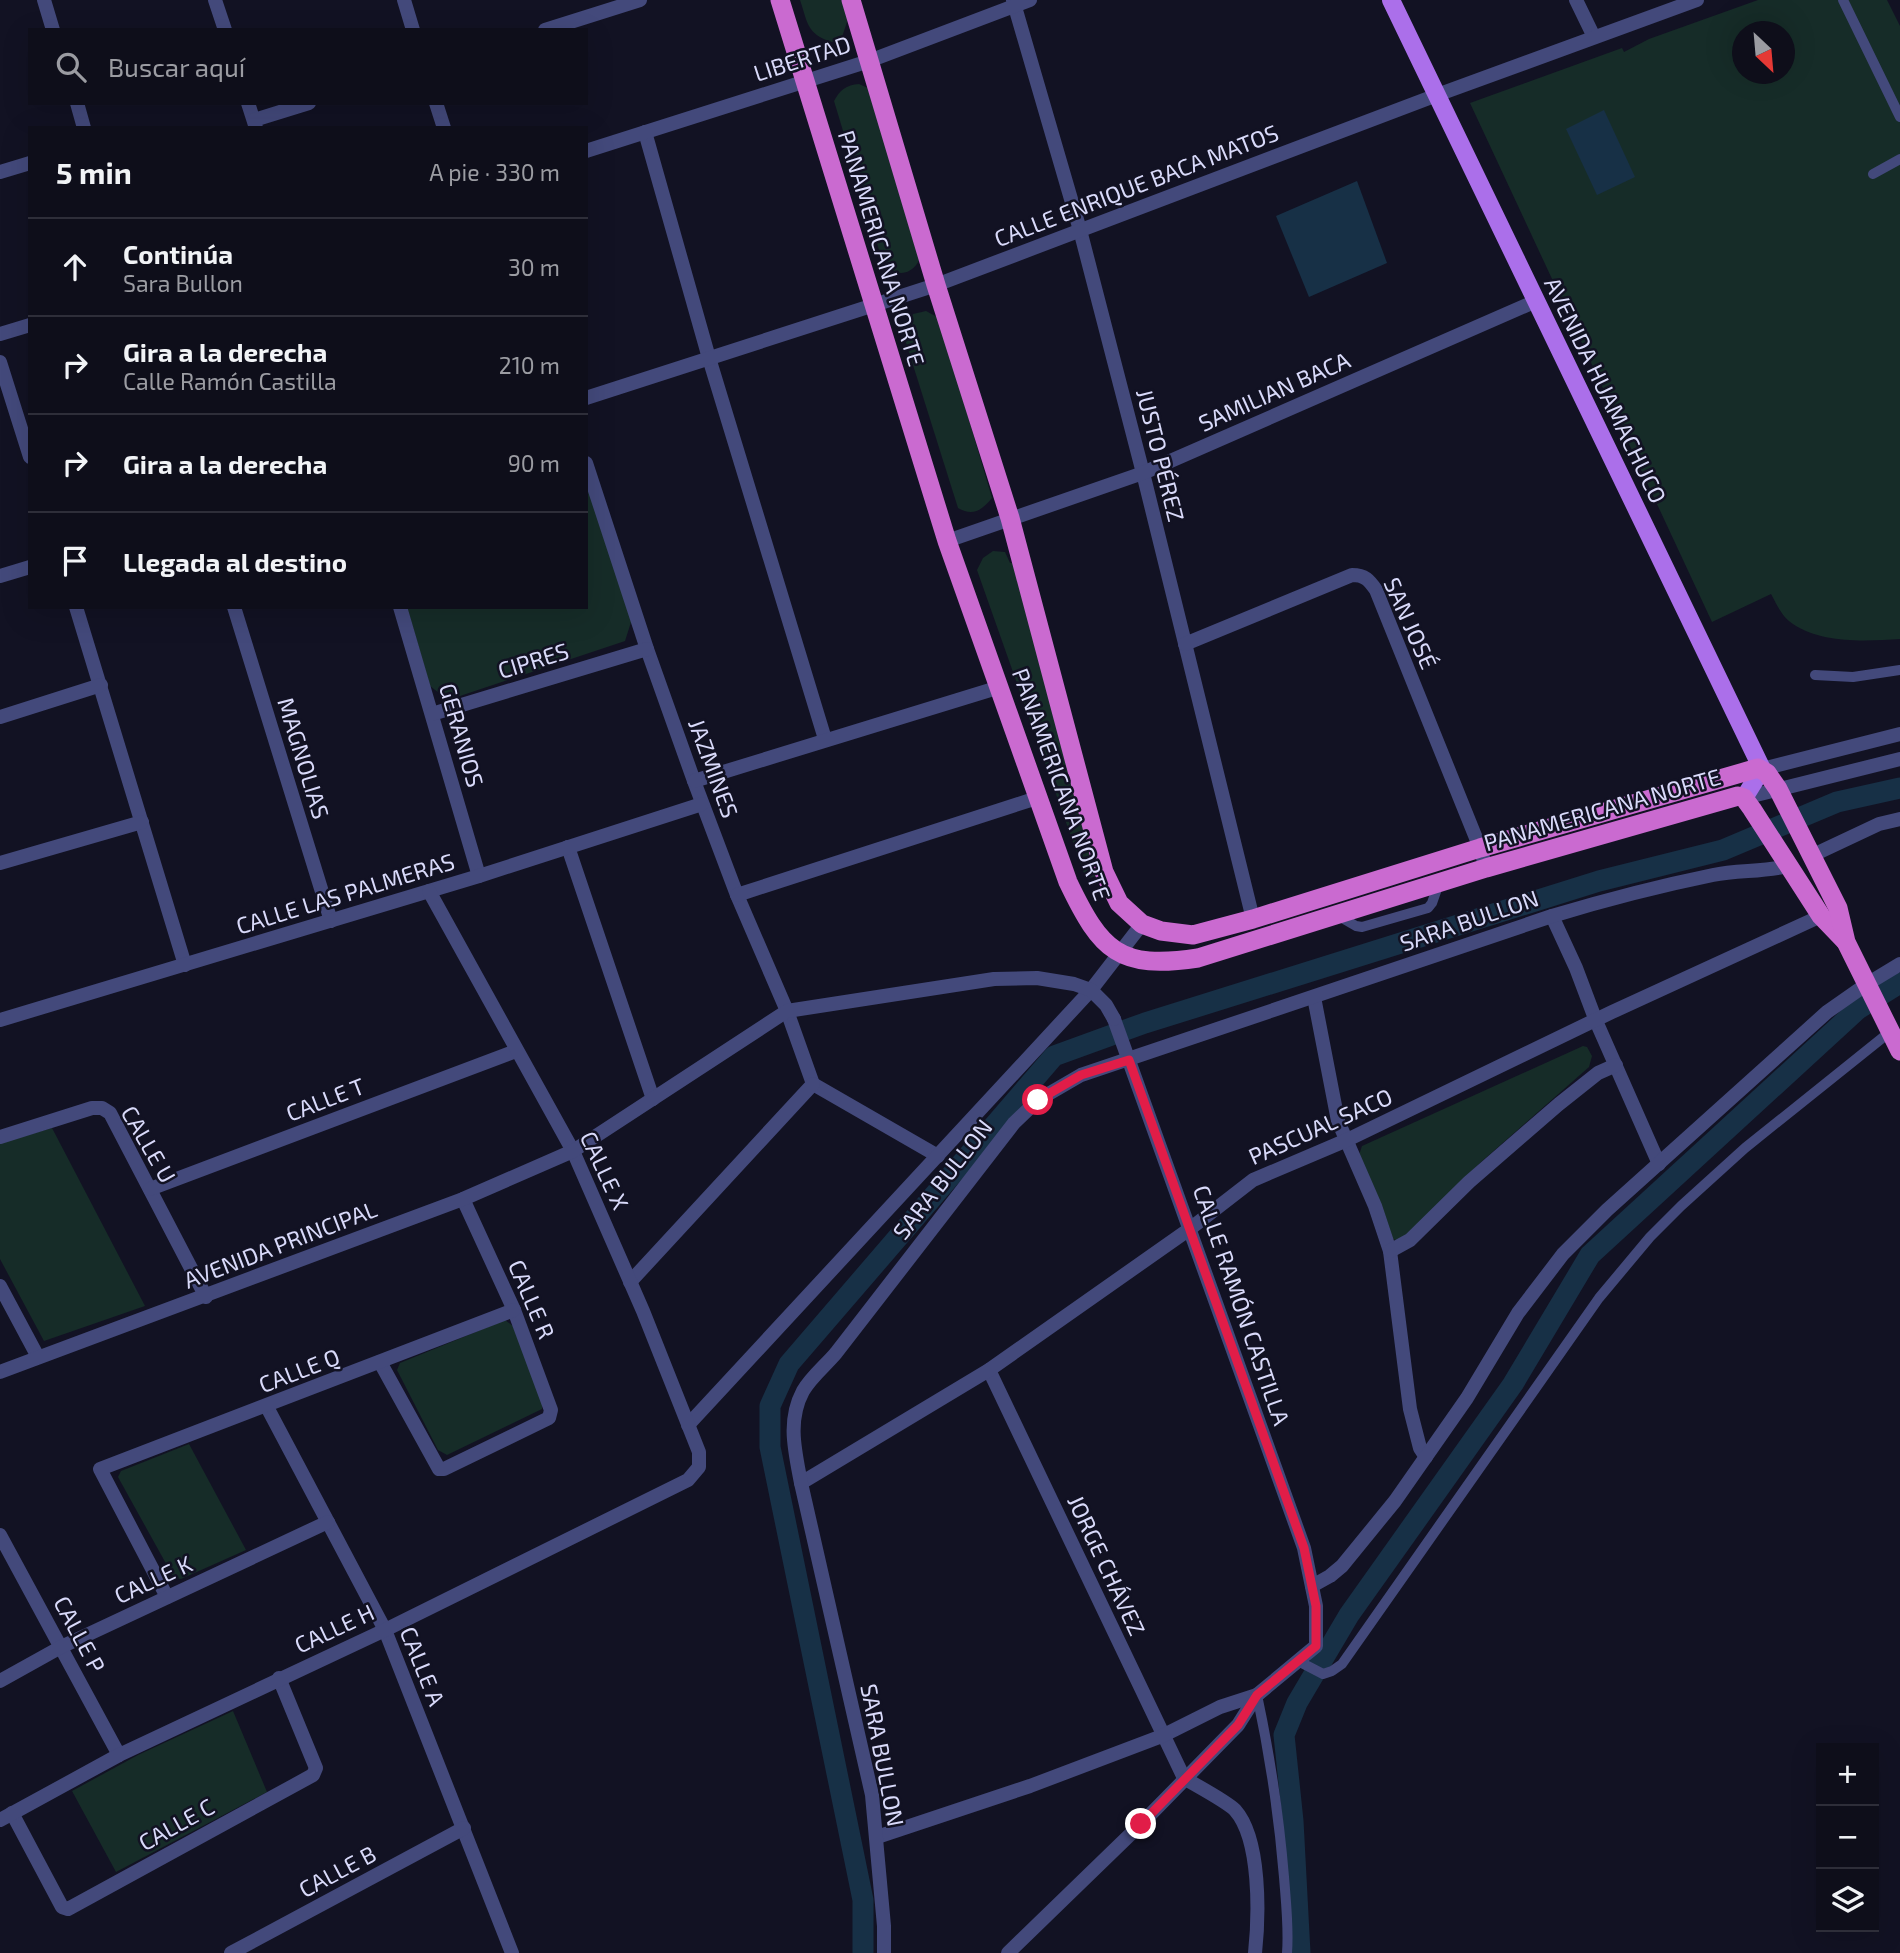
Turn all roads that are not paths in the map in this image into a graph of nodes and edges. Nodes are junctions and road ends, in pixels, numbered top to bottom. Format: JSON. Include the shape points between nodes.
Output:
{"nodes":[{"id":1,"x":44,"y":0,"type":"edge"},
{"id":2,"x":404,"y":0,"type":"edge"},
{"id":3,"x":640,"y":0,"type":"edge"},
{"id":4,"x":780,"y":0,"type":"edge"},
{"id":5,"x":851,"y":0,"type":"edge"},
{"id":6,"x":1030,"y":0,"type":"edge"},
{"id":7,"x":1391,"y":0,"type":"edge"},
{"id":8,"x":1576,"y":0,"type":"edge"},
{"id":9,"x":1697,"y":0,"type":"edge"},
{"id":10,"x":1843,"y":0,"type":"edge"},
{"id":11,"x":220,"y":1,"type":"edge"},
{"id":12,"x":1011,"y":2,"type":"edge"},
{"id":13,"x":52,"y":28,"type":"edge"},
{"id":14,"x":225,"y":28,"type":"edge"},
{"id":15,"x":412,"y":28,"type":"edge"},
{"id":16,"x":551,"y":28,"type":"edge"},
{"id":17,"x":1594,"y":37,"type":"junction"},
{"id":18,"x":869,"y":61,"type":"junction"},
{"id":19,"x":805,"y":82,"type":"junction"},
{"id":20,"x":1437,"y":95,"type":"junction"},
{"id":21,"x":77,"y":105,"type":"edge"},
{"id":22,"x":249,"y":105,"type":"edge"},
{"id":23,"x":304,"y":105,"type":"edge"},
{"id":24,"x":437,"y":105,"type":"edge"},
{"id":25,"x":1900,"y":117,"type":"edge"},
{"id":26,"x":255,"y":124,"type":"edge"},
{"id":27,"x":83,"y":126,"type":"edge"},
{"id":28,"x":443,"y":126,"type":"edge"},
{"id":29,"x":645,"y":132,"type":"junction"},
{"id":30,"x":588,"y":150,"type":"edge"},
{"id":31,"x":1900,"y":159,"type":"edge"},
{"id":32,"x":28,"y":164,"type":"edge"},
{"id":33,"x":0,"y":172,"type":"edge"},
{"id":34,"x":1873,"y":174,"type":"dead end"},
{"id":35,"x":1080,"y":230,"type":"junction"},
{"id":36,"x":936,"y":285,"type":"junction"},
{"id":37,"x":1536,"y":301,"type":"junction"},
{"id":38,"x":874,"y":306,"type":"junction"},
{"id":39,"x":28,"y":326,"type":"edge"},
{"id":40,"x":0,"y":334,"type":"edge"},
{"id":41,"x":709,"y":358,"type":"junction"},
{"id":42,"x":0,"y":362,"type":"edge"},
{"id":43,"x":588,"y":397,"type":"edge"},
{"id":44,"x":28,"y":451,"type":"edge"},
{"id":45,"x":588,"y":469,"type":"edge"},
{"id":46,"x":1143,"y":473,"type":"junction"},
{"id":47,"x":1010,"y":518,"type":"junction"},
{"id":48,"x":947,"y":541,"type":"junction"},
{"id":49,"x":28,"y":568,"type":"edge"},
{"id":50,"x":0,"y":576,"type":"edge"},
{"id":51,"x":77,"y":609,"type":"edge"},
{"id":52,"x":235,"y":609,"type":"edge"},
{"id":53,"x":401,"y":609,"type":"edge"},
{"id":54,"x":1185,"y":644,"type":"junction"},
{"id":55,"x":647,"y":649,"type":"junction"},
{"id":56,"x":1900,"y":670,"type":"edge"},
{"id":57,"x":1815,"y":675,"type":"dead end"},
{"id":58,"x":100,"y":685,"type":"junction"},
{"id":59,"x":1000,"y":687,"type":"junction"},
{"id":60,"x":432,"y":714,"type":"junction"},
{"id":61,"x":0,"y":717,"type":"edge"},
{"id":62,"x":1900,"y":734,"type":"edge"},
{"id":63,"x":825,"y":739,"type":"junction"},
{"id":64,"x":1900,"y":759,"type":"edge"},
{"id":65,"x":1762,"y":769,"type":"junction"},
{"id":66,"x":694,"y":781,"type":"junction"},
{"id":67,"x":1781,"y":794,"type":"junction"},
{"id":68,"x":1040,"y":797,"type":"junction"},
{"id":69,"x":702,"y":804,"type":"junction"},
{"id":70,"x":1748,"y":804,"type":"junction"},
{"id":71,"x":1900,"y":819,"type":"edge"},
{"id":72,"x":142,"y":821,"type":"junction"},
{"id":73,"x":568,"y":847,"type":"junction"},
{"id":74,"x":1480,"y":848,"type":"junction"},
{"id":75,"x":1811,"y":856,"type":"junction"},
{"id":76,"x":1783,"y":858,"type":"junction"},
{"id":77,"x":0,"y":863,"type":"edge"},
{"id":78,"x":1486,"y":868,"type":"junction"},
{"id":79,"x":479,"y":876,"type":"junction"},
{"id":80,"x":429,"y":891,"type":"junction"},
{"id":81,"x":737,"y":895,"type":"junction"},
{"id":82,"x":1552,"y":916,"type":"junction"},
{"id":83,"x":1821,"y":916,"type":"junction"},
{"id":84,"x":1253,"y":919,"type":"junction"},
{"id":85,"x":331,"y":921,"type":"junction"},
{"id":86,"x":1142,"y":924,"type":"junction"},
{"id":87,"x":1846,"y":942,"type":"junction"},
{"id":88,"x":1119,"y":952,"type":"junction"},
{"id":89,"x":1900,"y":964,"type":"edge"},
{"id":90,"x":185,"y":965,"type":"junction"},
{"id":91,"x":1870,"y":989,"type":"junction"},
{"id":92,"x":1091,"y":990,"type":"junction"},
{"id":93,"x":1314,"y":997,"type":"junction"},
{"id":94,"x":787,"y":1011,"type":"junction"},
{"id":95,"x":0,"y":1020,"type":"edge"},
{"id":96,"x":1596,"y":1021,"type":"junction"},
{"id":97,"x":1892,"y":1023,"type":"edge"},
{"id":98,"x":516,"y":1051,"type":"junction"},
{"id":99,"x":1900,"y":1051,"type":"edge"},
{"id":100,"x":1127,"y":1054,"type":"junction"},
{"id":101,"x":1616,"y":1065,"type":"junction"},
{"id":102,"x":813,"y":1084,"type":"junction"},
{"id":103,"x":653,"y":1099,"type":"junction"},
{"id":104,"x":0,"y":1136,"type":"edge"},
{"id":105,"x":1347,"y":1140,"type":"junction"},
{"id":106,"x":573,"y":1151,"type":"junction"},
{"id":107,"x":938,"y":1156,"type":"junction"},
{"id":108,"x":1658,"y":1164,"type":"junction"},
{"id":109,"x":150,"y":1189,"type":"junction"},
{"id":110,"x":463,"y":1199,"type":"junction"},
{"id":111,"x":1191,"y":1228,"type":"junction"},
{"id":112,"x":1390,"y":1251,"type":"junction"},
{"id":113,"x":629,"y":1282,"type":"junction"},
{"id":114,"x":0,"y":1286,"type":"edge"},
{"id":115,"x":206,"y":1297,"type":"junction"},
{"id":116,"x":514,"y":1310,"type":"junction"},
{"id":117,"x":38,"y":1357,"type":"junction"},
{"id":118,"x":380,"y":1362,"type":"junction"},
{"id":119,"x":989,"y":1370,"type":"junction"},
{"id":120,"x":0,"y":1372,"type":"edge"},
{"id":121,"x":267,"y":1406,"type":"junction"},
{"id":122,"x":688,"y":1425,"type":"junction"},
{"id":123,"x":1426,"y":1457,"type":"junction"},
{"id":124,"x":688,"y":1480,"type":"joint"},
{"id":125,"x":801,"y":1483,"type":"junction"},
{"id":126,"x":328,"y":1522,"type":"junction"},
{"id":127,"x":0,"y":1535,"type":"edge"},
{"id":128,"x":1312,"y":1586,"type":"junction"},
{"id":129,"x":167,"y":1597,"type":"junction"},
{"id":130,"x":384,"y":1630,"type":"junction"},
{"id":131,"x":61,"y":1647,"type":"junction"},
{"id":132,"x":1298,"y":1661,"type":"junction"},
{"id":133,"x":279,"y":1678,"type":"junction"},
{"id":134,"x":0,"y":1681,"type":"edge"},
{"id":135,"x":1257,"y":1695,"type":"junction"},
{"id":136,"x":1162,"y":1737,"type":"junction"},
{"id":137,"x":119,"y":1755,"type":"junction"},
{"id":138,"x":1184,"y":1778,"type":"junction"},
{"id":139,"x":6,"y":1817,"type":"edge"},
{"id":140,"x":464,"y":1828,"type":"junction"},
{"id":141,"x":877,"y":1837,"type":"junction"},
{"id":142,"x":231,"y":1953,"type":"edge"},
{"id":143,"x":512,"y":1953,"type":"edge"},
{"id":144,"x":884,"y":1953,"type":"edge"},
{"id":145,"x":1008,"y":1953,"type":"edge"},
{"id":146,"x":1255,"y":1953,"type":"edge"},
{"id":147,"x":1287,"y":1953,"type":"edge"}],
"edges":[{"from":1,"to":13,"type":"street"},
{"from":2,"to":15,"type":"street"},
{"from":3,"to":16,"type":"street"},
{"from":4,"to":19,"type":"highway","name":"PANAMERICANA NORTE"},
{"from":5,"to":18,"type":"highway","name":"PANAMERICANA NORTE"},
{"from":6,"to":12,"type":"street","name":"LIBERTAD"},
{"from":7,"to":20,"type":"main road","name":"AVENIDA HUAMACHUCO"},
{"from":8,"to":17,"type":"street"},
{"from":9,"to":17,"type":"street","name":"CALLE ENRIQUE BACA MATOS"},
{"from":10,"to":25,"type":"lane"},
{"from":11,"to":14,"type":"street"},
{"from":12,"to":18,"type":"street","name":"LIBERTAD"},
{"from":12,"to":35,"type":"street","name":"JUSTO PÉREZ"},
{"from":17,"to":20,"type":"street","name":"CALLE ENRIQUE BACA MATOS"},
{"from":18,"to":19,"type":"street","name":"LIBERTAD"},
{"from":18,"to":36,"type":"highway","name":"PANAMERICANA NORTE"},
{"from":19,"to":29,"type":"street","name":"LIBERTAD"},
{"from":19,"to":38,"type":"highway","name":"PANAMERICANA NORTE"},
{"from":20,"to":35,"type":"street","name":"CALLE ENRIQUE BACA MATOS"},
{"from":20,"to":37,"type":"main road","name":"AVENIDA HUAMACHUCO"},
{"from":21,"to":27,"type":"street"},
{"from":22,"to":26,"type":"street"},
{"from":23,"to":26,"type":"street"},
{"from":24,"to":28,"type":"street"},
{"from":29,"to":30,"type":"street","name":"LIBERTAD"},
{"from":29,"to":41,"type":"street"},
{"from":31,"to":34,"type":"lane"},
{"from":32,"to":33,"type":"street"},
{"from":35,"to":36,"type":"street","name":"CALLE ENRIQUE BACA MATOS"},
{"from":35,"to":46,"type":"street","name":"JUSTO PÉREZ"},
{"from":36,"to":38,"type":"street","name":"CALLE ENRIQUE BACA MATOS"},
{"from":36,"to":47,"type":"highway","name":"PANAMERICANA NORTE"},
{"from":37,"to":46,"type":"street","name":"SAMILIAN BACA"},
{"from":37,"to":65,"type":"main road","name":"AVENIDA HUAMACHUCO"},
{"from":38,"to":41,"type":"street","name":"CALLE ENRIQUE BACA MATOS"},
{"from":38,"to":48,"type":"highway","name":"PANAMERICANA NORTE"},
{"from":39,"to":40,"type":"street"},
{"from":41,"to":43,"type":"street","name":"CALLE ENRIQUE BACA MATOS"},
{"from":41,"to":63,"type":"street"},
{"from":42,"to":44,"type":"street"},
{"from":45,"to":55,"type":"street","name":"JAZMINES"},
{"from":46,"to":47,"type":"street","name":"SAMILIAN BACA"},
{"from":46,"to":54,"type":"street","name":"JUSTO PÉREZ"},
{"from":47,"to":48,"type":"street","name":"SAMILIAN BACA"},
{"from":47,"to":86,"type":"highway","name":"PANAMERICANA NORTE","via":[[1104,872],[1119,904]]},
{"from":48,"to":59,"type":"highway","name":"PANAMERICANA NORTE"},
{"from":49,"to":50,"type":"street"},
{"from":51,"to":58,"type":"street"},
{"from":52,"to":85,"type":"street","name":"MAGNOLIAS"},
{"from":53,"to":60,"type":"street","name":"GERANIOS"},
{"from":54,"to":74,"type":"street","name":"SAN JOSÉ","via":[[1352,575],[1362,575],[1376,590]]},
{"from":54,"to":84,"type":"street","name":"JUSTO PÉREZ"},
{"from":55,"to":60,"type":"street","name":"CIPRES"},
{"from":55,"to":66,"type":"street","name":"JAZMINES"},
{"from":56,"to":57,"type":"lane","via":[[1853,677]]},
{"from":58,"to":61,"type":"street"},
{"from":58,"to":72,"type":"street"},
{"from":59,"to":63,"type":"street"},
{"from":59,"to":68,"type":"highway","name":"PANAMERICANA NORTE"},
{"from":60,"to":79,"type":"street","name":"GERANIOS"},
{"from":62,"to":65,"type":"street"},
{"from":63,"to":66,"type":"street"},
{"from":64,"to":67,"type":"street"},
{"from":65,"to":67,"type":"highway"},
{"from":65,"to":70,"type":"main road"},
{"from":65,"to":74,"type":"highway","name":"PANAMERICANA NORTE"},
{"from":66,"to":69,"type":"street","name":"JAZMINES"},
{"from":67,"to":70,"type":"street"},
{"from":67,"to":75,"type":"highway"},
{"from":68,"to":81,"type":"street"},
{"from":68,"to":88,"type":"highway","name":"PANAMERICANA NORTE","via":[[1083,915],[1098,937]]},
{"from":69,"to":73,"type":"street","name":"CALLE LAS PALMERAS"},
{"from":69,"to":81,"type":"street","name":"JAZMINES"},
{"from":70,"to":76,"type":"highway"},
{"from":70,"to":78,"type":"highway","name":"PANAMERICANA NORTE","via":[[1735,796]]},
{"from":71,"to":75,"type":"street"},
{"from":72,"to":77,"type":"street"},
{"from":72,"to":90,"type":"street"},
{"from":73,"to":79,"type":"street","name":"CALLE LAS PALMERAS"},
{"from":73,"to":103,"type":"street"},
{"from":74,"to":78,"type":"street","name":"SAN JOSÉ"},
{"from":74,"to":84,"type":"highway","name":"PANAMERICANA NORTE"},
{"from":75,"to":87,"type":"highway","via":[[1838,908]]},
{"from":76,"to":82,"type":"street","name":"SARA BULLON","via":[[1766,871],[1717,874]]},
{"from":76,"to":83,"type":"highway"},
{"from":78,"to":88,"type":"highway","name":"PANAMERICANA NORTE","via":[[1198,958],[1145,962]]},
{"from":79,"to":80,"type":"street","name":"CALLE LAS PALMERAS"},
{"from":80,"to":85,"type":"street","name":"CALLE LAS PALMERAS"},
{"from":80,"to":98,"type":"street","name":"CALLE X"},
{"from":81,"to":94,"type":"street","name":"JAZMINES"},
{"from":82,"to":93,"type":"street","name":"SARA BULLON"},
{"from":82,"to":96,"type":"street"},
{"from":83,"to":87,"type":"highway"},
{"from":83,"to":96,"type":"street","name":"PASCUAL SACO"},
{"from":84,"to":86,"type":"highway","name":"PANAMERICANA NORTE","via":[[1192,935]]},
{"from":85,"to":90,"type":"street","name":"CALLE LAS PALMERAS"},
{"from":86,"to":88,"type":"street"},
{"from":87,"to":91,"type":"highway"},
{"from":88,"to":92,"type":"street"},
{"from":89,"to":91,"type":"street"},
{"from":90,"to":95,"type":"street","name":"CALLE LAS PALMERAS"},
{"from":91,"to":97,"type":"highway"},
{"from":91,"to":108,"type":"street","via":[[1827,1012]]},
{"from":92,"to":94,"type":"street","via":[[1056,980],[1015,977]]},
{"from":92,"to":100,"type":"street","name":"CALLE RAMÓN CASTILLA","via":[[1114,1018]]},
{"from":92,"to":107,"type":"street"},
{"from":93,"to":100,"type":"street","name":"SARA BULLON"},
{"from":93,"to":105,"type":"street","via":[[1338,1121]]},
{"from":94,"to":102,"type":"street","name":"JAZMINES"},
{"from":94,"to":103,"type":"street","name":"AVENIDA PRINCIPAL"},
{"from":96,"to":101,"type":"street"},
{"from":96,"to":105,"type":"street","name":"PASCUAL SACO"},
{"from":97,"to":99,"type":"highway"},
{"from":97,"to":132,"type":"lane","via":[[1712,1176],[1650,1237],[1583,1320],[1342,1664],[1323,1674]]},
{"from":98,"to":106,"type":"street","name":"CALLE X"},
{"from":98,"to":109,"type":"street","name":"CALLE T"},
{"from":100,"to":111,"type":"street","name":"CALLE RAMÓN CASTILLA"},
{"from":100,"to":125,"type":"street","name":"SARA BULLON","via":[[1038,1100],[1014,1123],[804,1389],[793,1430]]},
{"from":101,"to":108,"type":"street"},
{"from":101,"to":112,"type":"street","via":[[1598,1073],[1559,1104],[1410,1240]]},
{"from":102,"to":107,"type":"street"},
{"from":102,"to":113,"type":"street"},
{"from":103,"to":106,"type":"street","name":"AVENIDA PRINCIPAL"},
{"from":104,"to":109,"type":"street","name":"CALLE U","via":[[102,1108],[110,1113]]},
{"from":105,"to":111,"type":"street","name":"PASCUAL SACO","via":[[1253,1180]]},
{"from":105,"to":112,"type":"street"},
{"from":106,"to":110,"type":"street","name":"AVENIDA PRINCIPAL"},
{"from":106,"to":113,"type":"street","name":"CALLE X"},
{"from":107,"to":122,"type":"street"},
{"from":108,"to":123,"type":"street","via":[[1585,1231],[1540,1283]]},
{"from":109,"to":115,"type":"street","name":"CALLE U"},
{"from":110,"to":115,"type":"street","name":"AVENIDA PRINCIPAL"},
{"from":110,"to":116,"type":"street","name":"CALLE R"},
{"from":111,"to":119,"type":"street","name":"PASCUAL SACO"},
{"from":111,"to":128,"type":"street","name":"CALLE RAMÓN CASTILLA","via":[[1304,1548]]},
{"from":112,"to":123,"type":"street","via":[[1410,1409]]},
{"from":113,"to":122,"type":"street","name":"CALLE X"},
{"from":114,"to":117,"type":"street"},
{"from":115,"to":117,"type":"street","name":"AVENIDA PRINCIPAL"},
{"from":116,"to":118,"type":"street","name":"CALLE Q"},
{"from":116,"to":118,"type":"street","name":"CALLE R","via":[[551,1410],[549,1418],[444,1469],[439,1469]]},
{"from":117,"to":120,"type":"street","name":"AVENIDA PRINCIPAL"},
{"from":118,"to":121,"type":"street","name":"CALLE Q"},
{"from":119,"to":125,"type":"street","name":"PASCUAL SACO"},
{"from":119,"to":136,"type":"street","name":"JORGE CHÁVEZ"},
{"from":121,"to":126,"type":"street","name":"CALLE A"},
{"from":121,"to":129,"type":"street","name":"CALLE Q","via":[[100,1469]]},
{"from":122,"to":124,"type":"street","name":"CALLE X","via":[[700,1459]]},
{"from":123,"to":128,"type":"street","via":[[1342,1566]]},
{"from":124,"to":130,"type":"street","name":"CALLE H"},
{"from":125,"to":141,"type":"street","name":"SARA BULLON","via":[[872,1795]]},
{"from":126,"to":129,"type":"street","name":"CALLE K"},
{"from":126,"to":130,"type":"street","name":"CALLE A"},
{"from":127,"to":131,"type":"street","name":"CALLE P"},
{"from":128,"to":132,"type":"street","name":"CALLE RAMÓN CASTILLA","via":[[1316,1646]]},
{"from":129,"to":131,"type":"street","name":"CALLE K"},
{"from":130,"to":133,"type":"street","name":"CALLE H"},
{"from":130,"to":140,"type":"street","name":"CALLE A"},
{"from":131,"to":134,"type":"street","name":"CALLE K"},
{"from":131,"to":137,"type":"street","name":"CALLE P"},
{"from":132,"to":135,"type":"street"},
{"from":133,"to":137,"type":"street","name":"CALLE H"},
{"from":133,"to":139,"type":"street","name":"CALLE C","via":[[316,1768],[313,1774],[68,1909],[62,1907]]},
{"from":135,"to":136,"type":"street","via":[[1220,1707]]},
{"from":135,"to":138,"type":"street","via":[[1238,1725]]},
{"from":135,"to":147,"type":"lane","via":[[1281,1832]]},
{"from":136,"to":138,"type":"street","name":"JORGE CHÁVEZ"},
{"from":136,"to":141,"type":"street"},
{"from":137,"to":139,"type":"street","name":"CALLE H"},
{"from":138,"to":145,"type":"street"},
{"from":138,"to":146,"type":"street","via":[[1235,1810],[1250,1839],[1259,1911]]},
{"from":140,"to":142,"type":"street","name":"CALLE B"},
{"from":140,"to":143,"type":"street","name":"CALLE A"},
{"from":141,"to":144,"type":"street","name":"SARA BULLON"}]}
